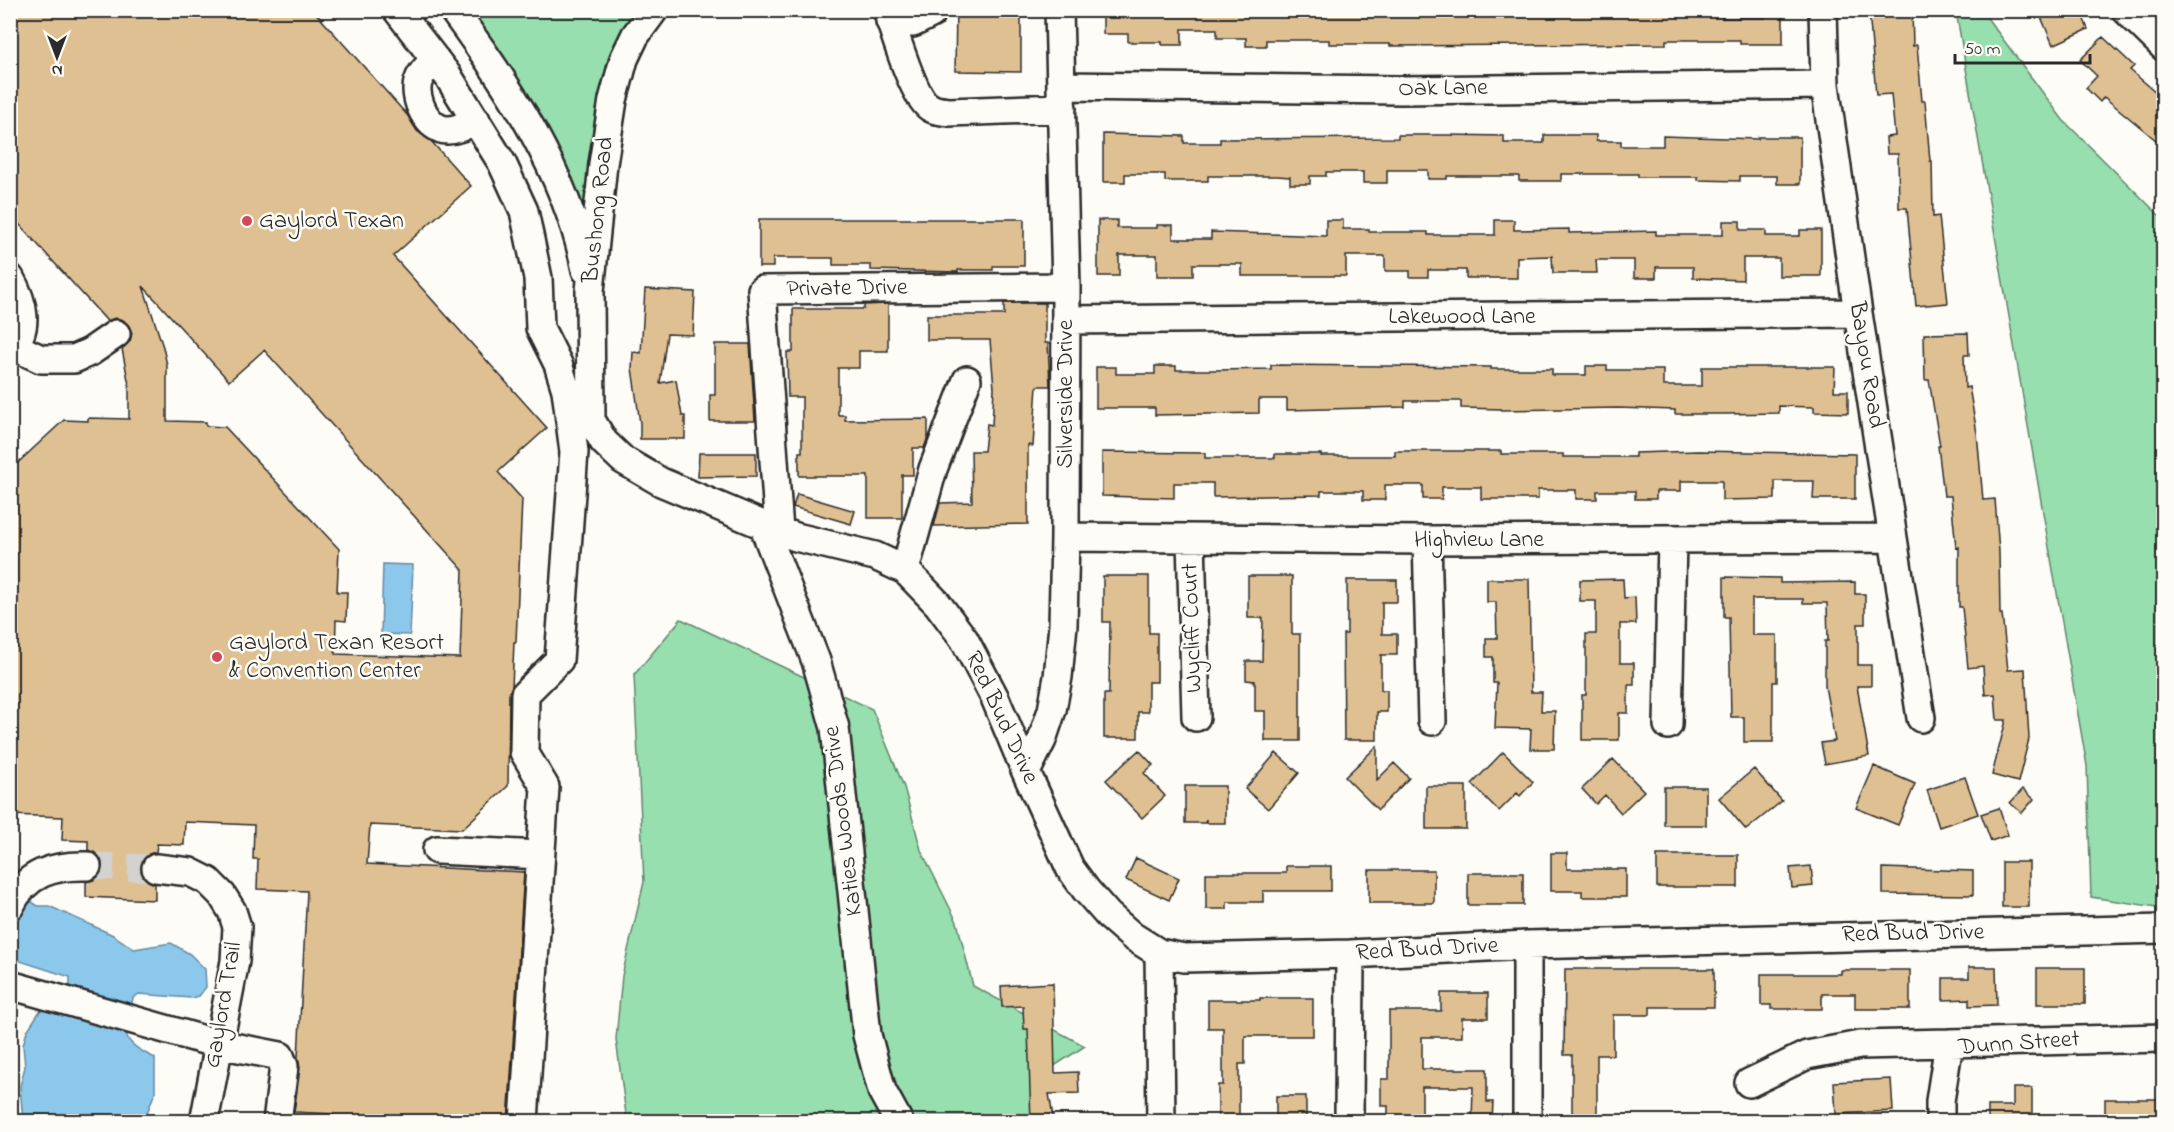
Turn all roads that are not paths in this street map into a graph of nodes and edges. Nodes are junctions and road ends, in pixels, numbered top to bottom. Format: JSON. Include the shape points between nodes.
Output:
{"nodes":[{"id":1,"x":397,"y":10,"type":"edge"},
{"id":2,"x":453,"y":10,"type":"edge"},
{"id":3,"x":654,"y":10,"type":"edge"},
{"id":4,"x":932,"y":10,"type":"edge"},
{"id":5,"x":1059,"y":10,"type":"edge"},
{"id":6,"x":1823,"y":10,"type":"edge"},
{"id":7,"x":2126,"y":10,"type":"edge"},
{"id":8,"x":889,"y":16,"type":"edge"},
{"id":9,"x":2163,"y":47,"type":"edge"},
{"id":10,"x":435,"y":59,"type":"junction"},
{"id":11,"x":1825,"y":85,"type":"junction"},
{"id":12,"x":1061,"y":97,"type":"junction"},
{"id":13,"x":476,"y":120,"type":"junction"},
{"id":14,"x":10,"y":278,"type":"edge"},
{"id":15,"x":1066,"y":287,"type":"junction"},
{"id":16,"x":590,"y":291,"type":"junction"},
{"id":17,"x":1858,"y":313,"type":"junction"},
{"id":18,"x":1066,"y":321,"type":"junction"},
{"id":19,"x":116,"y":334,"type":"dead end"},
{"id":20,"x":12,"y":347,"type":"edge"},
{"id":21,"x":967,"y":380,"type":"dead end"},
{"id":22,"x":591,"y":420,"type":"joint"},
{"id":23,"x":771,"y":528,"type":"junction"},
{"id":24,"x":1065,"y":537,"type":"junction"},
{"id":25,"x":1893,"y":538,"type":"junction"},
{"id":26,"x":1191,"y":539,"type":"junction"},
{"id":27,"x":1672,"y":539,"type":"junction"},
{"id":28,"x":1427,"y":540,"type":"junction"},
{"id":29,"x":905,"y":570,"type":"junction"},
{"id":30,"x":1196,"y":717,"type":"dead end"},
{"id":31,"x":1921,"y":718,"type":"dead end"},
{"id":32,"x":1432,"y":721,"type":"dead end"},
{"id":33,"x":1668,"y":725,"type":"dead end"},
{"id":34,"x":1026,"y":772,"type":"junction"},
{"id":35,"x":437,"y":850,"type":"dead end"},
{"id":36,"x":540,"y":855,"type":"junction"},
{"id":37,"x":87,"y":866,"type":"tunnel mouth"},
{"id":38,"x":156,"y":868,"type":"tunnel mouth"},
{"id":39,"x":10,"y":906,"type":"edge"},
{"id":40,"x":2163,"y":929,"type":"edge"},
{"id":41,"x":1527,"y":945,"type":"junction"},
{"id":42,"x":1159,"y":953,"type":"junction"},
{"id":43,"x":1350,"y":954,"type":"junction"},
{"id":44,"x":17,"y":987,"type":"edge"},
{"id":45,"x":2163,"y":1038,"type":"edge"},
{"id":46,"x":1949,"y":1043,"type":"junction"},
{"id":47,"x":218,"y":1044,"type":"junction"},
{"id":48,"x":1749,"y":1083,"type":"dead end"},
{"id":49,"x":204,"y":1122,"type":"edge"},
{"id":50,"x":277,"y":1122,"type":"edge"},
{"id":51,"x":524,"y":1122,"type":"edge"},
{"id":52,"x":899,"y":1122,"type":"edge"},
{"id":53,"x":1161,"y":1122,"type":"edge"},
{"id":54,"x":1349,"y":1122,"type":"edge"},
{"id":55,"x":1527,"y":1122,"type":"edge"},
{"id":56,"x":1940,"y":1122,"type":"edge"}],
"edges":[{"from":1,"to":10,"type":"street"},
{"from":2,"to":16,"type":"street","via":[[529,122],[563,193],[581,247]]},
{"from":3,"to":16,"type":"street","name":"Bushong Road","via":[[624,59],[613,100]]},
{"from":4,"to":8,"type":"street","via":[[913,23]]},
{"from":5,"to":12,"type":"street","name":"Silverside Drive"},
{"from":6,"to":11,"type":"street","name":"Bayou Road"},
{"from":7,"to":9,"type":"street"},
{"from":8,"to":12,"type":"street","name":"Oak Lane","via":[[914,85],[931,109],[949,112]]},
{"from":10,"to":13,"type":"street"},
{"from":10,"to":13,"type":"street","via":[[418,84],[423,111],[441,129],[457,128]]},
{"from":11,"to":12,"type":"street","name":"Oak Lane"},
{"from":11,"to":17,"type":"street","name":"Bayou Road"},
{"from":12,"to":15,"type":"street","name":"Silverside Drive"},
{"from":13,"to":36,"type":"street","via":[[524,211],[538,278],[540,328],[566,390],[574,452],[559,660],[525,694],[524,752],[545,788]]},
{"from":14,"to":20,"type":"street","via":[[24,318],[19,340]]},
{"from":15,"to":18,"type":"street","name":"Silverside Drive"},
{"from":15,"to":23,"type":"street","name":"Private Drive","via":[[762,290]]},
{"from":16,"to":22,"type":"street","name":"Bushong Road"},
{"from":17,"to":18,"type":"street","name":"Lakewood Lane"},
{"from":17,"to":25,"type":"street","name":"Bayou Road"},
{"from":18,"to":24,"type":"street","name":"Silverside Drive"},
{"from":19,"to":20,"type":"street","via":[[74,358],[41,359]]},
{"from":21,"to":29,"type":"street","via":[[933,470]]},
{"from":22,"to":23,"type":"street","name":"Red Bud Drive","via":[[604,442],[623,460],[660,482]]},
{"from":23,"to":29,"type":"street","name":"Red Bud Drive","via":[[874,556]]},
{"from":23,"to":52,"type":"street","name":"Katies Woods Drive","via":[[835,728],[867,1035],[882,1091]]},
{"from":24,"to":26,"type":"street","name":"Highview Lane"},
{"from":24,"to":34,"type":"street","name":"Silverside Drive","via":[[1058,677],[1042,740]]},
{"from":25,"to":27,"type":"street","name":"Highview Lane"},
{"from":25,"to":31,"type":"street","name":"Bayou Road"},
{"from":26,"to":28,"type":"street","name":"Highview Lane"},
{"from":26,"to":30,"type":"street","name":"Wycliff Court"},
{"from":27,"to":28,"type":"street","name":"Highview Lane"},
{"from":27,"to":33,"type":"street"},
{"from":28,"to":32,"type":"street"},
{"from":29,"to":34,"type":"street","name":"Red Bud Drive","via":[[964,639],[995,698]]},
{"from":34,"to":42,"type":"street","name":"Red Bud Drive","via":[[1070,867],[1086,890],[1132,936]]},
{"from":35,"to":36,"type":"street"},
{"from":36,"to":51,"type":"street"},
{"from":37,"to":39,"type":"street","via":[[65,865],[41,873]]},
{"from":38,"to":47,"type":"street","name":"Gaylord Trail","via":[[179,869],[200,876],[222,895],[236,920],[235,961]]},
{"from":40,"to":41,"type":"street","name":"Red Bud Drive"},
{"from":41,"to":43,"type":"street","name":"Red Bud Drive"},
{"from":41,"to":55,"type":"street"},
{"from":42,"to":43,"type":"street","name":"Red Bud Drive","via":[[1184,958]]},
{"from":42,"to":53,"type":"street"},
{"from":43,"to":54,"type":"street"},
{"from":44,"to":47,"type":"street"},
{"from":45,"to":46,"type":"street","name":"Dunn Street"},
{"from":46,"to":48,"type":"street","via":[[1860,1045],[1807,1055]]},
{"from":46,"to":56,"type":"street","name":"Dunn Street"},
{"from":47,"to":49,"type":"street","name":"Gaylord Trail"},
{"from":47,"to":50,"type":"street","via":[[280,1056],[284,1066]]}]}
